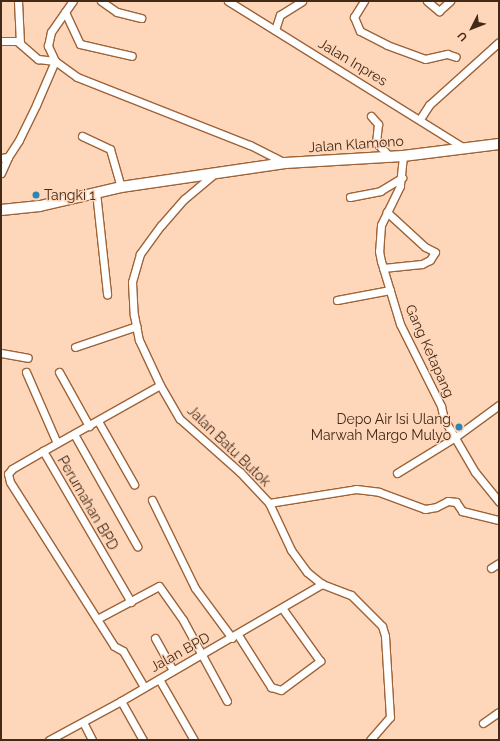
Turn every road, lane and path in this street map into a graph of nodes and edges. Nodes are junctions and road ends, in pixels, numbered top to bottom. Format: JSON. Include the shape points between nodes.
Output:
{"nodes":[{"id":1,"x":18,"y":1,"type":"edge"},
{"id":2,"x":73,"y":1,"type":"edge"},
{"id":3,"x":101,"y":1,"type":"edge"},
{"id":4,"x":228,"y":1,"type":"edge"},
{"id":5,"x":302,"y":1,"type":"edge"},
{"id":6,"x":364,"y":1,"type":"edge"},
{"id":7,"x":427,"y":1,"type":"edge"},
{"id":8,"x":450,"y":1,"type":"edge"},
{"id":9,"x":110,"y":4,"type":"edge"},
{"id":10,"x":288,"y":4,"type":"edge"},
{"id":11,"x":65,"y":12,"type":"junction"},
{"id":12,"x":141,"y":18,"type":"dead end"},
{"id":13,"x":275,"y":30,"type":"junction"},
{"id":14,"x":1,"y":41,"type":"edge"},
{"id":15,"x":499,"y":42,"type":"edge"},
{"id":16,"x":20,"y":43,"type":"junction"},
{"id":17,"x":132,"y":56,"type":"dead end"},
{"id":18,"x":456,"y":57,"type":"dead end"},
{"id":19,"x":55,"y":61,"type":"junction"},
{"id":20,"x":371,"y":116,"type":"dead end"},
{"id":21,"x":420,"y":119,"type":"junction"},
{"id":22,"x":82,"y":136,"type":"dead end"},
{"id":23,"x":499,"y":144,"type":"edge"},
{"id":24,"x":463,"y":147,"type":"junction"},
{"id":25,"x":403,"y":156,"type":"junction"},
{"id":26,"x":4,"y":157,"type":"edge"},
{"id":27,"x":390,"y":157,"type":"junction"},
{"id":28,"x":285,"y":162,"type":"junction"},
{"id":29,"x":1,"y":173,"type":"edge"},
{"id":30,"x":214,"y":173,"type":"junction"},
{"id":31,"x":402,"y":178,"type":"junction"},
{"id":32,"x":121,"y":187,"type":"junction"},
{"id":33,"x":96,"y":192,"type":"junction"},
{"id":34,"x":350,"y":197,"type":"dead end"},
{"id":35,"x":1,"y":210,"type":"edge"},
{"id":36,"x":387,"y":212,"type":"junction"},
{"id":37,"x":383,"y":268,"type":"junction"},
{"id":38,"x":390,"y":290,"type":"junction"},
{"id":39,"x":107,"y":294,"type":"dead end"},
{"id":40,"x":337,"y":300,"type":"dead end"},
{"id":41,"x":136,"y":326,"type":"junction"},
{"id":42,"x":75,"y":347,"type":"dead end"},
{"id":43,"x":1,"y":353,"type":"edge"},
{"id":44,"x":28,"y":358,"type":"dead end"},
{"id":45,"x":26,"y":372,"type":"dead end"},
{"id":46,"x":59,"y":372,"type":"dead end"},
{"id":47,"x":160,"y":385,"type":"junction"},
{"id":48,"x":499,"y":405,"type":"edge"},
{"id":49,"x":98,"y":422,"type":"junction"},
{"id":50,"x":89,"y":426,"type":"junction"},
{"id":51,"x":74,"y":434,"type":"junction"},
{"id":52,"x":454,"y":438,"type":"junction"},
{"id":53,"x":57,"y":443,"type":"junction"},
{"id":54,"x":43,"y":452,"type":"junction"},
{"id":55,"x":398,"y":473,"type":"dead end"},
{"id":56,"x":134,"y":484,"type":"dead end"},
{"id":57,"x":152,"y":500,"type":"dead end"},
{"id":58,"x":499,"y":502,"type":"edge"},
{"id":59,"x":269,"y":503,"type":"junction"},
{"id":60,"x":499,"y":520,"type":"edge"},
{"id":61,"x":137,"y":546,"type":"dead end"},
{"id":62,"x":499,"y":563,"type":"edge"},
{"id":63,"x":491,"y":568,"type":"dead end"},
{"id":64,"x":322,"y":584,"type":"junction"},
{"id":65,"x":131,"y":602,"type":"junction"},
{"id":66,"x":282,"y":608,"type":"junction"},
{"id":67,"x":98,"y":619,"type":"junction"},
{"id":68,"x":235,"y":636,"type":"junction"},
{"id":69,"x":155,"y":638,"type":"dead end"},
{"id":70,"x":202,"y":655,"type":"junction"},
{"id":71,"x":173,"y":670,"type":"junction"},
{"id":72,"x":159,"y":679,"type":"junction"},
{"id":73,"x":144,"y":687,"type":"junction"},
{"id":74,"x":121,"y":701,"type":"junction"},
{"id":75,"x":226,"y":701,"type":"dead end"},
{"id":76,"x":499,"y":712,"type":"edge"},
{"id":77,"x":83,"y":722,"type":"junction"},
{"id":78,"x":483,"y":723,"type":"dead end"},
{"id":79,"x":49,"y":740,"type":"edge"},
{"id":80,"x":92,"y":740,"type":"edge"},
{"id":81,"x":143,"y":740,"type":"edge"},
{"id":82,"x":194,"y":740,"type":"edge"},
{"id":83,"x":370,"y":740,"type":"edge"}],
"edges":[{"from":1,"to":16,"type":"street"},
{"from":2,"to":11,"type":"street"},
{"from":3,"to":9,"type":"street"},
{"from":4,"to":13,"type":"street","name":"Jalan Inpres"},
{"from":5,"to":10,"type":"street"},
{"from":6,"to":18,"type":"street","via":[[354,17],[360,31],[387,45],[424,59],[447,54]]},
{"from":7,"to":8,"type":"street","via":[[437,11]]},
{"from":9,"to":12,"type":"street","via":[[117,12]]},
{"from":10,"to":13,"type":"street","via":[[280,15]]},
{"from":11,"to":17,"type":"street","via":[[80,44]]},
{"from":11,"to":19,"type":"street","via":[[51,32],[48,46]]},
{"from":13,"to":21,"type":"street","name":"Jalan Inpres"},
{"from":14,"to":16,"type":"street"},
{"from":15,"to":21,"type":"street","via":[[428,104]]},
{"from":16,"to":19,"type":"street","via":[[38,59]]},
{"from":19,"to":26,"type":"street","via":[[26,126]]},
{"from":19,"to":28,"type":"street","via":[[77,77],[250,145]]},
{"from":20,"to":27,"type":"street","via":[[378,124],[376,142]]},
{"from":21,"to":24,"type":"street","name":"Jalan Inpres"},
{"from":22,"to":32,"type":"street","via":[[110,149]]},
{"from":23,"to":24,"type":"main road","name":"Jalan Klamono"},
{"from":24,"to":25,"type":"main road","name":"Jalan Klamono"},
{"from":25,"to":27,"type":"main road","name":"Jalan Klamono"},
{"from":25,"to":31,"type":"street"},
{"from":26,"to":29,"type":"street"},
{"from":27,"to":28,"type":"main road","name":"Jalan Klamono"},
{"from":28,"to":30,"type":"main road","name":"Jalan Klamono"},
{"from":30,"to":32,"type":"main road","name":"Jalan Klamono"},
{"from":30,"to":41,"type":"street","name":"Jalan Batu Butok","via":[[184,198],[140,254],[132,282]]},
{"from":31,"to":34,"type":"street","via":[[380,191]]},
{"from":31,"to":36,"type":"street","name":"Gang Ketapang"},
{"from":32,"to":33,"type":"main road","name":"Jalan Klamono"},
{"from":33,"to":35,"type":"main road","name":"Jalan Klamono","via":[[40,206]]},
{"from":33,"to":39,"type":"street"},
{"from":36,"to":37,"type":"street","name":"Gang Ketapang","via":[[379,236],[378,251]]},
{"from":36,"to":37,"type":"street","via":[[435,252],[430,260],[422,264]]},
{"from":37,"to":38,"type":"street","name":"Gang Ketapang"},
{"from":38,"to":40,"type":"street"},
{"from":38,"to":52,"type":"street","name":"Gang Ketapang","via":[[400,324]]},
{"from":41,"to":42,"type":"street"},
{"from":41,"to":47,"type":"street","name":"Jalan Batu Butok"},
{"from":43,"to":44,"type":"street"},
{"from":45,"to":53,"type":"street"},
{"from":46,"to":50,"type":"street"},
{"from":47,"to":49,"type":"street","name":"Perumahan BPD"},
{"from":47,"to":59,"type":"street","name":"Jalan Batu Butok","via":[[180,419],[240,472]]},
{"from":48,"to":52,"type":"street"},
{"from":49,"to":50,"type":"street","name":"Perumahan BPD"},
{"from":49,"to":56,"type":"street"},
{"from":50,"to":51,"type":"street","name":"Perumahan BPD"},
{"from":51,"to":53,"type":"street","name":"Perumahan BPD"},
{"from":51,"to":61,"type":"street"},
{"from":52,"to":55,"type":"street"},
{"from":52,"to":58,"type":"street","name":"Gang Ketapang"},
{"from":53,"to":54,"type":"street","name":"Perumahan BPD"},
{"from":54,"to":65,"type":"street","name":"Perumahan BPD"},
{"from":54,"to":67,"type":"street","via":[[12,469],[8,474],[10,482]]},
{"from":57,"to":68,"type":"street","via":[[195,588]]},
{"from":59,"to":60,"type":"street","via":[[356,489],[379,492],[425,509],[436,508],[448,501],[456,502],[462,512]]},
{"from":59,"to":64,"type":"street","name":"Jalan Batu Butok","via":[[291,550],[307,572]]},
{"from":62,"to":63,"type":"street"},
{"from":64,"to":66,"type":"street","name":"Jalan BPD"},
{"from":64,"to":83,"type":"street","name":"Jalan Batu Butok","via":[[339,589],[356,599],[384,630],[390,717]]},
{"from":65,"to":67,"type":"street"},
{"from":65,"to":70,"type":"street","via":[[159,586]]},
{"from":66,"to":68,"type":"street","name":"Jalan BPD"},
{"from":66,"to":68,"type":"street","via":[[320,661],[280,690],[271,687]]},
{"from":67,"to":73,"type":"street","via":[[114,646],[123,651]]},
{"from":68,"to":70,"type":"street","name":"Jalan BPD"},
{"from":69,"to":71,"type":"street"},
{"from":70,"to":71,"type":"street","name":"Jalan BPD"},
{"from":70,"to":75,"type":"street"},
{"from":71,"to":72,"type":"street","name":"Jalan BPD"},
{"from":72,"to":73,"type":"street","name":"Jalan BPD"},
{"from":72,"to":82,"type":"street"},
{"from":73,"to":74,"type":"street","name":"Jalan BPD"},
{"from":74,"to":77,"type":"street","name":"Jalan BPD"},
{"from":74,"to":81,"type":"street"},
{"from":76,"to":78,"type":"street"},
{"from":77,"to":79,"type":"street","name":"Jalan BPD"},
{"from":77,"to":80,"type":"street"}]}
